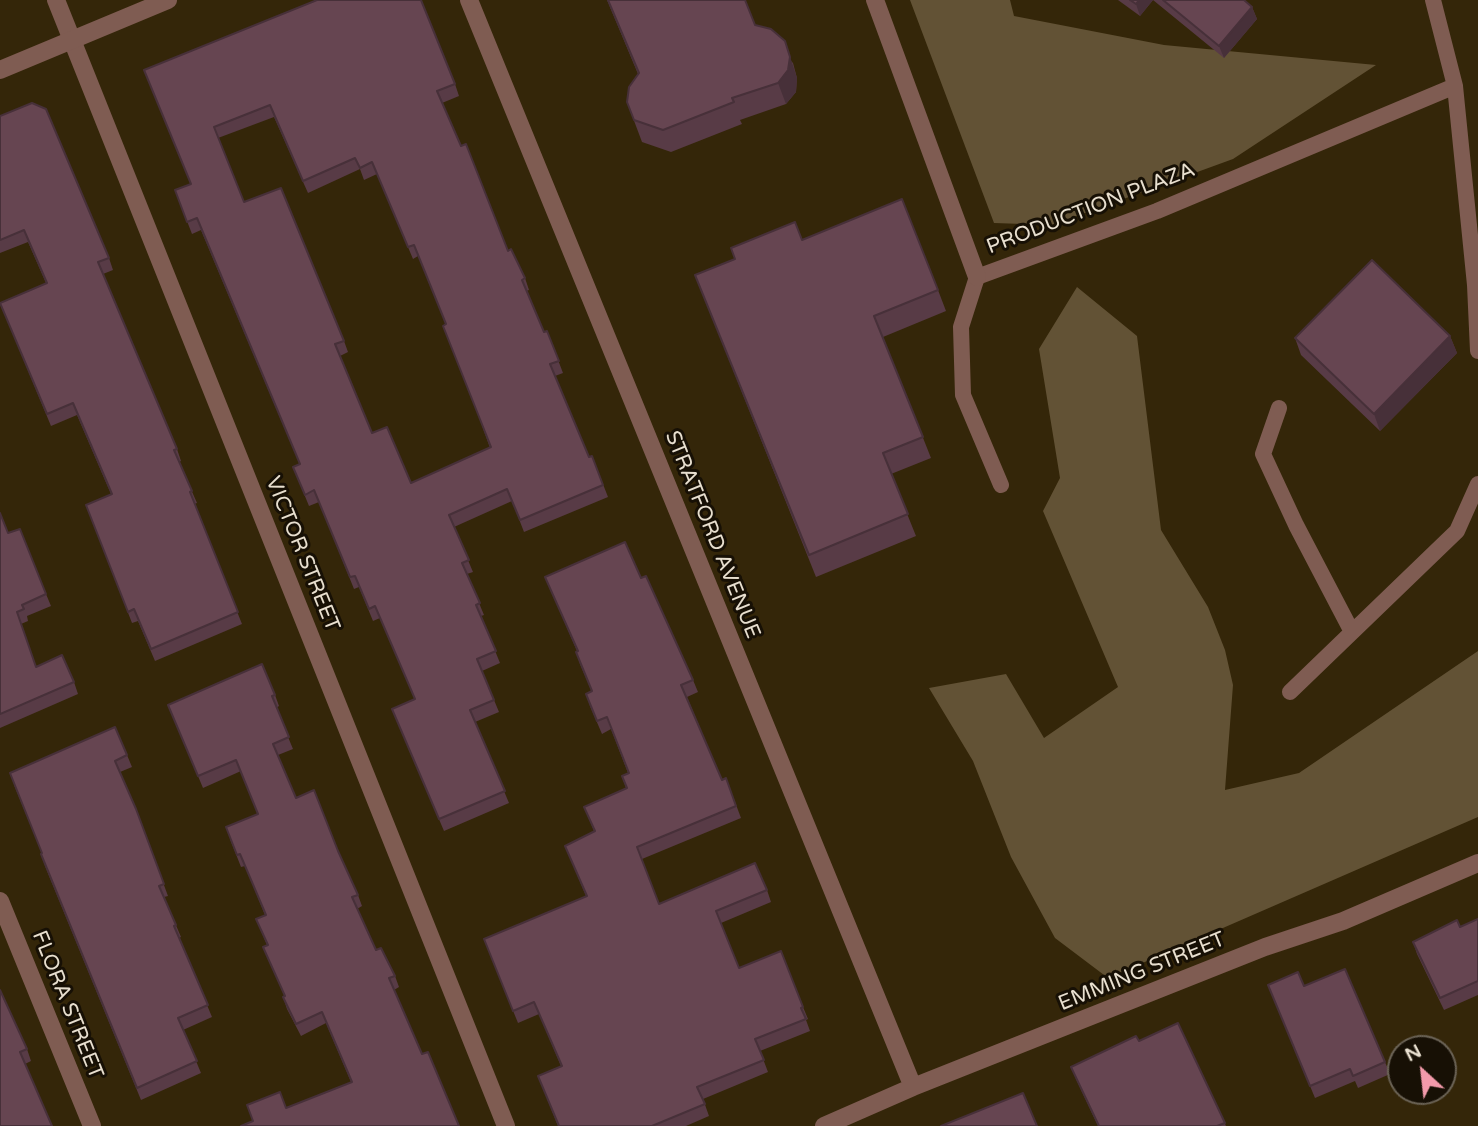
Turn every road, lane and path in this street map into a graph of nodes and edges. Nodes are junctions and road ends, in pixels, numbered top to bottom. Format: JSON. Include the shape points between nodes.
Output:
{"nodes":[{"id":1,"x":56,"y":0,"type":"edge"},
{"id":2,"x":168,"y":0,"type":"edge"},
{"id":3,"x":469,"y":0,"type":"edge"},
{"id":4,"x":875,"y":0,"type":"edge"},
{"id":5,"x":1433,"y":0,"type":"edge"},
{"id":6,"x":72,"y":39,"type":"junction"},
{"id":7,"x":0,"y":70,"type":"edge"},
{"id":8,"x":1455,"y":86,"type":"junction"},
{"id":9,"x":977,"y":277,"type":"junction"},
{"id":10,"x":1478,"y":351,"type":"edge"},
{"id":11,"x":1279,"y":408,"type":"dead end"},
{"id":12,"x":1478,"y":484,"type":"edge"},
{"id":13,"x":1001,"y":485,"type":"dead end"},
{"id":14,"x":1352,"y":632,"type":"junction"},
{"id":15,"x":1290,"y":692,"type":"dead end"},
{"id":16,"x":1478,"y":863,"type":"edge"},
{"id":17,"x":0,"y":901,"type":"edge"},
{"id":18,"x":913,"y":1087,"type":"junction"},
{"id":19,"x":92,"y":1126,"type":"edge"},
{"id":20,"x":506,"y":1126,"type":"edge"},
{"id":21,"x":824,"y":1126,"type":"edge"}],
"edges":[{"from":1,"to":6,"type":"street","name":"VICTOR STREET"},
{"from":2,"to":6,"type":"street"},
{"from":3,"to":18,"type":"street","name":"STRATFORD AVENUE"},
{"from":4,"to":9,"type":"street","name":"PRODUCTION PLAZA"},
{"from":5,"to":8,"type":"lane"},
{"from":6,"to":7,"type":"street"},
{"from":6,"to":20,"type":"street","name":"VICTOR STREET"},
{"from":8,"to":9,"type":"lane","name":"PRODUCTION PLAZA","via":[[1157,211]]},
{"from":8,"to":10,"type":"lane"},
{"from":9,"to":13,"type":"lane","via":[[961,327],[963,395]]},
{"from":11,"to":14,"type":"lane","via":[[1263,454]]},
{"from":12,"to":14,"type":"lane","via":[[1457,530]]},
{"from":14,"to":15,"type":"lane"},
{"from":16,"to":18,"type":"street","name":"EMMING STREET","via":[[1343,921],[1265,947]]},
{"from":17,"to":19,"type":"street","name":"FLORA STREET"},
{"from":18,"to":21,"type":"street","name":"EMMING STREET"}]}
